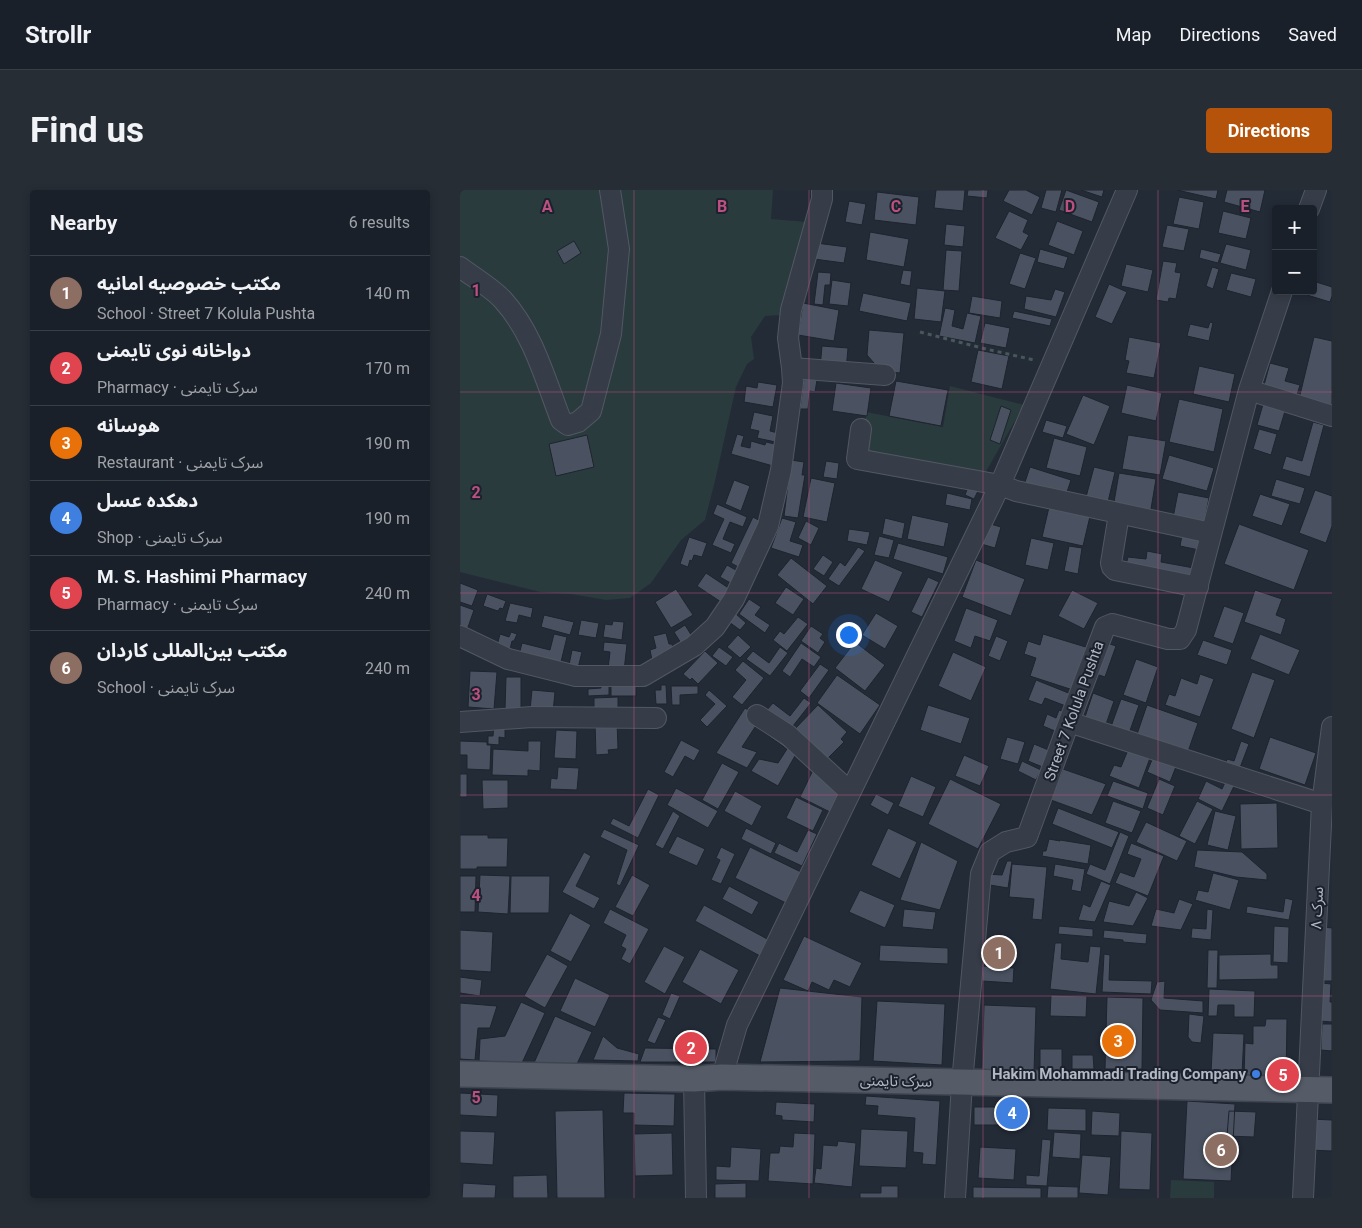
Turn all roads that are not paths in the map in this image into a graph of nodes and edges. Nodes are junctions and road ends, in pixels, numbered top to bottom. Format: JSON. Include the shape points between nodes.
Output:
{"nodes":[{"id":1,"x":610,"y":190,"type":"edge"},
{"id":2,"x":822,"y":190,"type":"edge"},
{"id":3,"x":1127,"y":190,"type":"edge"},
{"id":4,"x":1316,"y":190,"type":"edge"},
{"id":5,"x":1310,"y":205,"type":"edge"},
{"id":6,"x":460,"y":267,"type":"edge"},
{"id":7,"x":1281,"y":295,"type":"edge"},
{"id":8,"x":792,"y":368,"type":"junction"},
{"id":9,"x":885,"y":375,"type":"dead end"},
{"id":10,"x":1249,"y":390,"type":"junction"},
{"id":11,"x":1332,"y":416,"type":"edge"},
{"id":12,"x":861,"y":429,"type":"dead end"},
{"id":13,"x":1000,"y":485,"type":"junction"},
{"id":14,"x":1119,"y":514,"type":"junction"},
{"id":15,"x":1211,"y":534,"type":"junction"},
{"id":16,"x":1198,"y":587,"type":"junction"},
{"id":17,"x":460,"y":636,"type":"edge"},
{"id":18,"x":757,"y":715,"type":"dead end"},
{"id":19,"x":656,"y":718,"type":"dead end"},
{"id":20,"x":460,"y":722,"type":"edge"},
{"id":21,"x":1069,"y":722,"type":"junction"},
{"id":22,"x":1332,"y":727,"type":"edge"},
{"id":23,"x":850,"y":792,"type":"junction"},
{"id":24,"x":1322,"y":804,"type":"junction"},
{"id":25,"x":460,"y":1074,"type":"edge"},
{"id":26,"x":722,"y":1077,"type":"junction"},
{"id":27,"x":694,"y":1079,"type":"junction"},
{"id":28,"x":962,"y":1083,"type":"junction"},
{"id":29,"x":1321,"y":1090,"type":"edge"},
{"id":30,"x":696,"y":1198,"type":"edge"},
{"id":31,"x":955,"y":1198,"type":"edge"},
{"id":32,"x":1303,"y":1198,"type":"edge"}],
"edges":[{"from":1,"to":6,"type":"street","via":[[619,249],[612,334],[591,411],[578,422],[568,425],[561,420],[530,338],[512,311],[502,298]]},
{"from":2,"to":8,"type":"street","via":[[791,310],[788,338]]},
{"from":3,"to":13,"type":"street"},
{"from":4,"to":5,"type":"street"},
{"from":7,"to":10,"type":"street","name":"Street 7 Kolula Pushta"},
{"from":8,"to":9,"type":"street"},
{"from":8,"to":17,"type":"street","via":[[793,383],[781,470],[768,526],[734,599],[715,627],[694,646],[643,676],[576,676],[508,658]]},
{"from":10,"to":11,"type":"street"},
{"from":10,"to":15,"type":"street","name":"Street 7 Kolula Pushta"},
{"from":12,"to":13,"type":"street","via":[[858,460]]},
{"from":13,"to":14,"type":"street"},
{"from":13,"to":23,"type":"street"},
{"from":14,"to":15,"type":"street"},
{"from":14,"to":16,"type":"street","via":[[1111,563],[1115,570]]},
{"from":15,"to":16,"type":"street","name":"Street 7 Kolula Pushta"},
{"from":16,"to":21,"type":"street","name":"Street 7 Kolula Pushta","via":[[1186,630],[1180,638],[1168,639],[1112,624],[1106,627]]},
{"from":18,"to":23,"type":"street","via":[[788,735]]},
{"from":19,"to":20,"type":"street","via":[[532,716]]},
{"from":21,"to":24,"type":"street"},
{"from":21,"to":28,"type":"street","name":"Street 7 Kolula Pushta","via":[[1027,837],[1006,842],[990,852],[981,874]]},
{"from":22,"to":24,"type":"street","name":"سرک ۸"},
{"from":23,"to":26,"type":"street","via":[[736,1025]]},
{"from":24,"to":29,"type":"street","name":"سرک ۸"},
{"from":25,"to":27,"type":"main road","name":"سرک تایمنی"},
{"from":26,"to":27,"type":"main road","name":"سرک تایمنی"},
{"from":26,"to":28,"type":"main road","name":"سرک تایمنی"},
{"from":27,"to":30,"type":"street"},
{"from":28,"to":29,"type":"main road","name":"سرک تایمنی"},
{"from":28,"to":31,"type":"street","name":"Street 7 Kolula Pushta"},
{"from":29,"to":32,"type":"street","name":"سرک ۸"}]}
